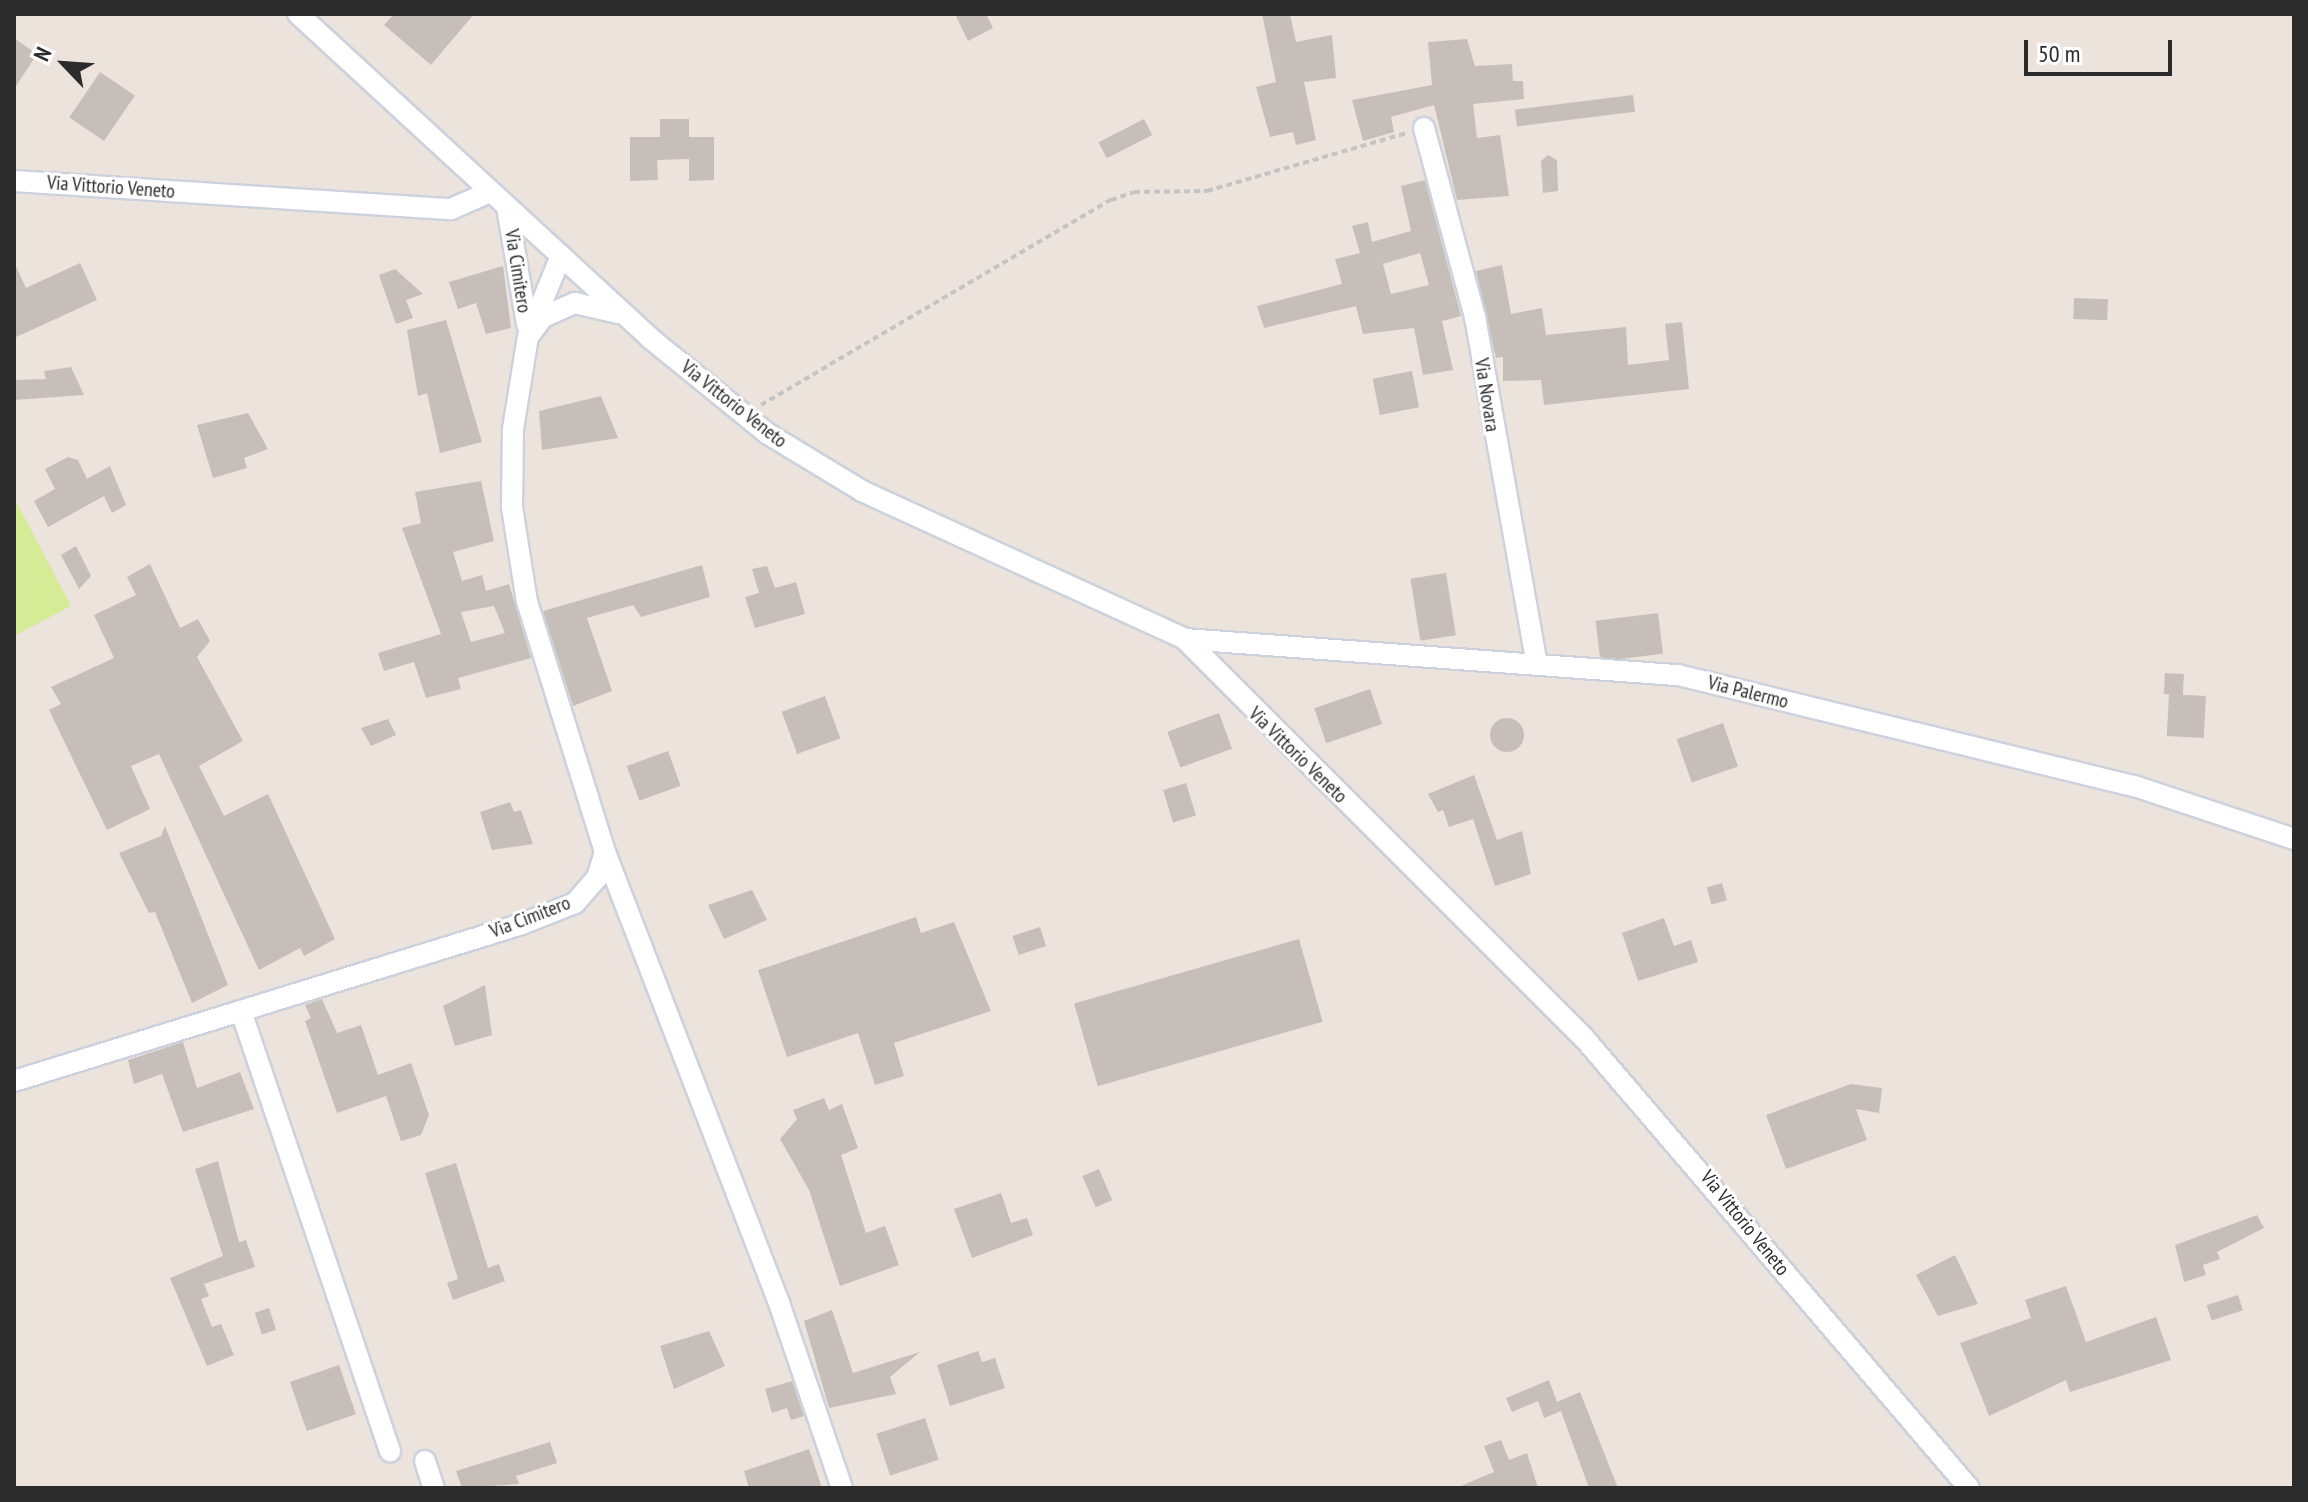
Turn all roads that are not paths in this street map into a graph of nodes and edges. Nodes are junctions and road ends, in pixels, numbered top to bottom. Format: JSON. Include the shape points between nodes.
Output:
{"nodes":[{"id":1,"x":298,"y":14,"type":"edge"},
{"id":2,"x":1424,"y":128,"type":"road end"},
{"id":3,"x":14,"y":181,"type":"edge"},
{"id":4,"x":490,"y":192,"type":"junction"},
{"id":5,"x":507,"y":207,"type":"junction"},
{"id":6,"x":561,"y":256,"type":"junction"},
{"id":7,"x":627,"y":316,"type":"junction"},
{"id":8,"x":528,"y":336,"type":"junction"},
{"id":9,"x":1185,"y":639,"type":"junction"},
{"id":10,"x":1537,"y":664,"type":"junction"},
{"id":11,"x":2294,"y":839,"type":"edge"},
{"id":12,"x":605,"y":852,"type":"junction"},
{"id":13,"x":241,"y":1011,"type":"junction"},
{"id":14,"x":14,"y":1081,"type":"edge"},
{"id":15,"x":390,"y":1452,"type":"dead end"},
{"id":16,"x":425,"y":1461,"type":"dead end"},
{"id":17,"x":434,"y":1488,"type":"edge"},
{"id":18,"x":842,"y":1488,"type":"edge"},
{"id":19,"x":1969,"y":1488,"type":"edge"}],
"edges":[{"from":1,"to":4,"type":"street","name":"Via Vittorio Veneto"},
{"from":2,"to":10,"type":"street","name":"Via Novara","via":[[1475,317]]},
{"from":3,"to":4,"type":"street","name":"Via Vittorio Veneto","via":[[451,209]]},
{"from":4,"to":5,"type":"street","name":"Via Vittorio Veneto"},
{"from":5,"to":6,"type":"street","name":"Via Vittorio Veneto"},
{"from":5,"to":8,"type":"street","name":"Via Cimitero"},
{"from":6,"to":7,"type":"street","name":"Via Vittorio Veneto"},
{"from":6,"to":8,"type":"street","name":"Via Cimitero"},
{"from":7,"to":8,"type":"street","via":[[575,303],[543,317]]},
{"from":7,"to":9,"type":"street","name":"Via Vittorio Veneto","via":[[745,415],[862,491]]},
{"from":8,"to":12,"type":"street","name":"Via Cimitero","via":[[513,429],[519,564]]},
{"from":9,"to":10,"type":"street","name":"Via Palermo"},
{"from":9,"to":19,"type":"street","name":"Via Vittorio Veneto","via":[[1584,1038]]},
{"from":10,"to":11,"type":"street","name":"Via Palermo","via":[[1678,675],[2134,786]]},
{"from":12,"to":13,"type":"street","name":"Via Cimitero","via":[[597,878],[575,903]]},
{"from":12,"to":18,"type":"street","via":[[779,1303]]},
{"from":13,"to":14,"type":"street","name":"Via Cimitero"},
{"from":13,"to":15,"type":"street"},
{"from":16,"to":17,"type":"street"}]}
